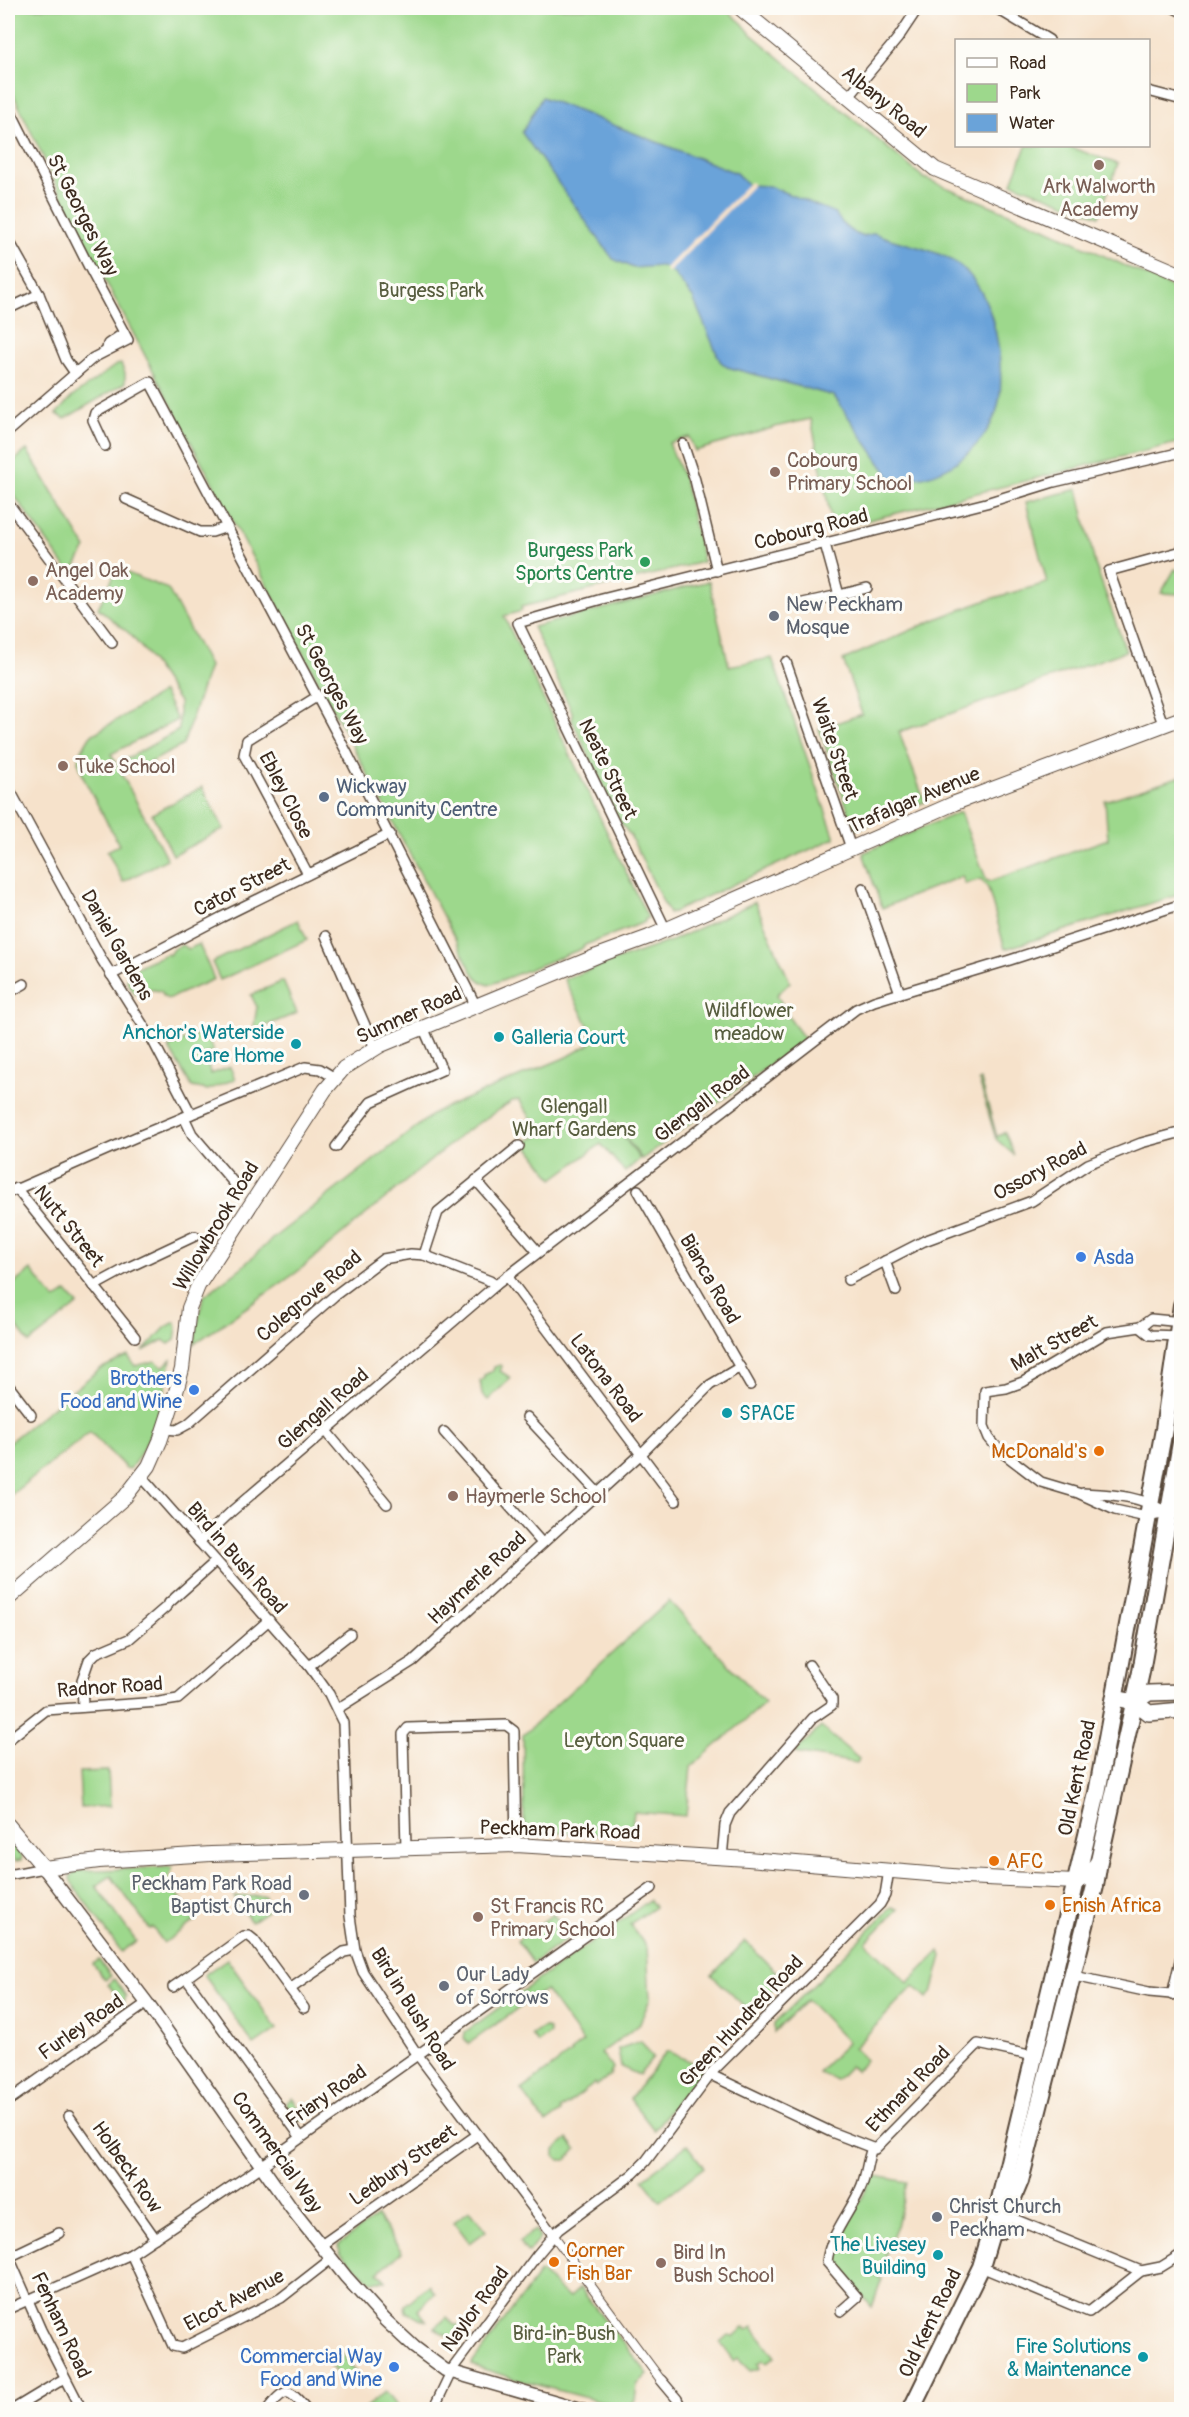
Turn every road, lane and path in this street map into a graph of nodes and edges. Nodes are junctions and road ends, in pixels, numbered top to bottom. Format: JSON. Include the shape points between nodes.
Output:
{"nodes":[{"id":1,"x":740,"y":8,"type":"edge"},
{"id":2,"x":918,"y":8,"type":"edge"},
{"id":3,"x":996,"y":8,"type":"edge"},
{"id":4,"x":1174,"y":8,"type":"edge"},
{"id":5,"x":1182,"y":12,"type":"edge"},
{"id":6,"x":1046,"y":39,"type":"edge"},
{"id":7,"x":1150,"y":92,"type":"edge"},
{"id":8,"x":848,"y":98,"type":"junction"},
{"id":9,"x":1182,"y":100,"type":"edge"},
{"id":10,"x":8,"y":106,"type":"edge"},
{"id":11,"x":8,"y":239,"type":"edge"},
{"id":12,"x":1182,"y":275,"type":"edge"},
{"id":13,"x":39,"y":294,"type":"junction"},
{"id":14,"x":8,"y":309,"type":"edge"},
{"id":15,"x":75,"y":373,"type":"junction"},
{"id":16,"x":8,"y":432,"type":"edge"},
{"id":17,"x":683,"y":444,"type":"dead end"},
{"id":18,"x":105,"y":446,"type":"dead end"},
{"id":19,"x":1182,"y":452,"type":"edge"},
{"id":20,"x":126,"y":499,"type":"dead end"},
{"id":21,"x":8,"y":503,"type":"edge"},
{"id":22,"x":227,"y":527,"type":"junction"},
{"id":23,"x":825,"y":544,"type":"junction"},
{"id":24,"x":1182,"y":551,"type":"edge"},
{"id":25,"x":717,"y":571,"type":"junction"},
{"id":26,"x":867,"y":588,"type":"dead end"},
{"id":27,"x":839,"y":595,"type":"junction"},
{"id":28,"x":803,"y":603,"type":"dead end"},
{"id":29,"x":518,"y":623,"type":"joint"},
{"id":30,"x":112,"y":643,"type":"dead end"},
{"id":31,"x":786,"y":662,"type":"dead end"},
{"id":32,"x":318,"y":696,"type":"junction"},
{"id":33,"x":1182,"y":718,"type":"edge"},
{"id":34,"x":1163,"y":724,"type":"junction"},
{"id":35,"x":12,"y":794,"type":"dead end"},
{"id":36,"x":390,"y":834,"type":"junction"},
{"id":37,"x":851,"y":848,"type":"junction"},
{"id":38,"x":308,"y":874,"type":"junction"},
{"id":39,"x":863,"y":888,"type":"dead end"},
{"id":40,"x":1182,"y":904,"type":"edge"},
{"id":41,"x":666,"y":930,"type":"junction"},
{"id":42,"x":326,"y":936,"type":"dead end"},
{"id":43,"x":111,"y":975,"type":"junction"},
{"id":44,"x":24,"y":984,"type":"dead end"},
{"id":45,"x":8,"y":993,"type":"edge"},
{"id":46,"x":900,"y":993,"type":"junction"},
{"id":47,"x":476,"y":1006,"type":"junction"},
{"id":48,"x":423,"y":1027,"type":"junction"},
{"id":49,"x":375,"y":1048,"type":"junction"},
{"id":50,"x":335,"y":1078,"type":"junction"},
{"id":51,"x":188,"y":1116,"type":"junction"},
{"id":52,"x":1182,"y":1132,"type":"edge"},
{"id":53,"x":519,"y":1146,"type":"dead end"},
{"id":54,"x":336,"y":1147,"type":"dead end"},
{"id":55,"x":476,"y":1180,"type":"junction"},
{"id":56,"x":234,"y":1183,"type":"dead end"},
{"id":57,"x":638,"y":1190,"type":"dead end"},
{"id":58,"x":12,"y":1191,"type":"edge"},
{"id":59,"x":195,"y":1236,"type":"dead end"},
{"id":60,"x":538,"y":1252,"type":"junction"},
{"id":61,"x":424,"y":1255,"type":"junction"},
{"id":62,"x":885,"y":1261,"type":"junction"},
{"id":63,"x":507,"y":1276,"type":"junction"},
{"id":64,"x":848,"y":1280,"type":"dead end"},
{"id":65,"x":496,"y":1285,"type":"junction"},
{"id":66,"x":94,"y":1286,"type":"junction"},
{"id":67,"x":896,"y":1291,"type":"dead end"},
{"id":68,"x":1180,"y":1324,"type":"edge"},
{"id":69,"x":1140,"y":1327,"type":"junction"},
{"id":70,"x":135,"y":1337,"type":"dead end"},
{"id":71,"x":740,"y":1367,"type":"junction"},
{"id":72,"x":8,"y":1385,"type":"edge"},
{"id":73,"x":750,"y":1385,"type":"dead end"},
{"id":74,"x":31,"y":1415,"type":"dead end"},
{"id":75,"x":527,"y":1417,"type":"dead end"},
{"id":76,"x":165,"y":1429,"type":"junction"},
{"id":77,"x":326,"y":1431,"type":"junction"},
{"id":78,"x":444,"y":1432,"type":"dead end"},
{"id":79,"x":1182,"y":1437,"type":"edge"},
{"id":80,"x":640,"y":1454,"type":"junction"},
{"id":81,"x":142,"y":1476,"type":"junction"},
{"id":82,"x":598,"y":1493,"type":"junction"},
{"id":83,"x":1078,"y":1493,"type":"junction"},
{"id":84,"x":676,"y":1501,"type":"dead end"},
{"id":85,"x":387,"y":1504,"type":"dead end"},
{"id":86,"x":1148,"y":1509,"type":"junction"},
{"id":87,"x":1168,"y":1514,"type":"junction"},
{"id":88,"x":199,"y":1542,"type":"junction"},
{"id":89,"x":542,"y":1543,"type":"junction"},
{"id":90,"x":216,"y":1561,"type":"junction"},
{"id":91,"x":8,"y":1599,"type":"edge"},
{"id":92,"x":269,"y":1620,"type":"junction"},
{"id":93,"x":350,"y":1634,"type":"dead end"},
{"id":94,"x":809,"y":1665,"type":"dead end"},
{"id":95,"x":309,"y":1666,"type":"junction"},
{"id":96,"x":1182,"y":1692,"type":"edge"},
{"id":97,"x":1115,"y":1698,"type":"junction"},
{"id":98,"x":1135,"y":1702,"type":"junction"},
{"id":99,"x":83,"y":1707,"type":"junction"},
{"id":100,"x":337,"y":1709,"type":"junction"},
{"id":101,"x":1182,"y":1710,"type":"edge"},
{"id":102,"x":8,"y":1740,"type":"edge"},
{"id":103,"x":8,"y":1825,"type":"edge"},
{"id":104,"x":516,"y":1845,"type":"junction"},
{"id":105,"x":406,"y":1848,"type":"junction"},
{"id":106,"x":346,"y":1850,"type":"junction"},
{"id":107,"x":722,"y":1858,"type":"junction"},
{"id":108,"x":1099,"y":1860,"type":"junction"},
{"id":109,"x":44,"y":1868,"type":"junction"},
{"id":110,"x":889,"y":1870,"type":"junction"},
{"id":111,"x":8,"y":1875,"type":"edge"},
{"id":112,"x":1076,"y":1882,"type":"junction"},
{"id":113,"x":652,"y":1888,"type":"dead end"},
{"id":114,"x":355,"y":1950,"type":"junction"},
{"id":115,"x":1182,"y":1952,"type":"edge"},
{"id":116,"x":1074,"y":1976,"type":"junction"},
{"id":117,"x":186,"y":1978,"type":"junction"},
{"id":118,"x":173,"y":1987,"type":"dead end"},
{"id":119,"x":290,"y":1989,"type":"junction"},
{"id":120,"x":1177,"y":1995,"type":"edge"},
{"id":121,"x":147,"y":2003,"type":"junction"},
{"id":122,"x":304,"y":2008,"type":"dead end"},
{"id":123,"x":417,"y":2054,"type":"junction"},
{"id":124,"x":1034,"y":2055,"type":"junction"},
{"id":125,"x":711,"y":2075,"type":"junction"},
{"id":126,"x":8,"y":2101,"type":"edge"},
{"id":127,"x":69,"y":2116,"type":"dead end"},
{"id":128,"x":477,"y":2134,"type":"junction"},
{"id":129,"x":300,"y":2136,"type":"junction"},
{"id":130,"x":872,"y":2148,"type":"junction"},
{"id":131,"x":261,"y":2164,"type":"junction"},
{"id":132,"x":1007,"y":2216,"type":"junction"},
{"id":133,"x":59,"y":2233,"type":"dead end"},
{"id":134,"x":554,"y":2236,"type":"junction"},
{"id":135,"x":155,"y":2238,"type":"junction"},
{"id":136,"x":320,"y":2246,"type":"junction"},
{"id":137,"x":131,"y":2254,"type":"junction"},
{"id":138,"x":1182,"y":2254,"type":"edge"},
{"id":139,"x":8,"y":2256,"type":"edge"},
{"id":140,"x":331,"y":2259,"type":"junction"},
{"id":141,"x":984,"y":2261,"type":"junction"},
{"id":142,"x":1141,"y":2271,"type":"junction"},
{"id":143,"x":27,"y":2300,"type":"junction"},
{"id":144,"x":8,"y":2309,"type":"edge"},
{"id":145,"x":841,"y":2311,"type":"dead end"},
{"id":146,"x":451,"y":2373,"type":"junction"},
{"id":147,"x":65,"y":2378,"type":"junction"},
{"id":148,"x":661,"y":2380,"type":"joint"},
{"id":149,"x":12,"y":2409,"type":"edge"},
{"id":150,"x":82,"y":2409,"type":"edge"},
{"id":151,"x":267,"y":2409,"type":"edge"},
{"id":152,"x":307,"y":2409,"type":"edge"},
{"id":153,"x":433,"y":2409,"type":"edge"},
{"id":154,"x":584,"y":2409,"type":"edge"},
{"id":155,"x":682,"y":2409,"type":"edge"},
{"id":156,"x":911,"y":2409,"type":"edge"}],
"edges":[{"from":1,"to":8,"type":"main road","name":"Albany Road"},
{"from":2,"to":8,"type":"street"},
{"from":3,"to":6,"type":"street"},
{"from":4,"to":5,"type":"street"},
{"from":7,"to":9,"type":"street"},
{"from":8,"to":12,"type":"main road","name":"Albany Road","via":[[935,169]]},
{"from":10,"to":15,"type":"street","name":"St Georges Way","via":[[126,337],[108,344],[107,350]]},
{"from":11,"to":13,"type":"street"},
{"from":13,"to":14,"type":"street"},
{"from":13,"to":15,"type":"street"},
{"from":15,"to":16,"type":"street"},
{"from":17,"to":25,"type":"street"},
{"from":18,"to":22,"type":"street","name":"St Georges Way","via":[[93,420],[95,413],[150,382]]},
{"from":19,"to":23,"type":"street","name":"Cobourg Road"},
{"from":20,"to":22,"type":"street","via":[[200,532]]},
{"from":21,"to":30,"type":"street"},
{"from":22,"to":32,"type":"street","name":"St Georges Way"},
{"from":23,"to":25,"type":"street","name":"Cobourg Road"},
{"from":23,"to":27,"type":"street"},
{"from":24,"to":34,"type":"street","via":[[1109,571]]},
{"from":25,"to":29,"type":"street","name":"Cobourg Road"},
{"from":26,"to":27,"type":"street"},
{"from":27,"to":28,"type":"street"},
{"from":29,"to":41,"type":"street","name":"Neate Street"},
{"from":31,"to":37,"type":"street","name":"Waite Street"},
{"from":32,"to":36,"type":"street","name":"St Georges Way"},
{"from":32,"to":38,"type":"street","name":"Ebley Close","via":[[247,740],[244,755]]},
{"from":33,"to":34,"type":"main road","name":"Trafalgar Avenue"},
{"from":34,"to":37,"type":"main road","name":"Trafalgar Avenue","via":[[1013,780]]},
{"from":35,"to":43,"type":"street","name":"Daniel Gardens"},
{"from":36,"to":38,"type":"street","name":"Cator Street"},
{"from":36,"to":47,"type":"street","name":"St Georges Way"},
{"from":37,"to":41,"type":"main road","name":"Trafalgar Avenue"},
{"from":38,"to":43,"type":"street","name":"Cator Street"},
{"from":39,"to":46,"type":"street"},
{"from":40,"to":46,"type":"street","name":"Glengall Road"},
{"from":41,"to":47,"type":"main road","name":"Sumner Road"},
{"from":42,"to":49,"type":"street"},
{"from":43,"to":51,"type":"street","name":"Daniel Gardens","via":[[153,1041]]},
{"from":44,"to":45,"type":"street"},
{"from":46,"to":60,"type":"street","name":"Glengall Road","via":[[856,1009]]},
{"from":47,"to":48,"type":"main road","name":"Sumner Road"},
{"from":48,"to":49,"type":"main road","name":"Sumner Road"},
{"from":48,"to":54,"type":"street","via":[[442,1070],[371,1102]]},
{"from":49,"to":50,"type":"main road","name":"Sumner Road"},
{"from":50,"to":51,"type":"street","via":[[320,1069],[305,1067]]},
{"from":50,"to":76,"type":"main road","name":"Willowbrook Road","via":[[204,1276],[189,1308],[182,1369]]},
{"from":51,"to":56,"type":"street","name":"Daniel Gardens","via":[[192,1134]]},
{"from":51,"to":58,"type":"street"},
{"from":52,"to":62,"type":"street","name":"Ossory Road","via":[[1111,1154],[1088,1164],[1032,1201],[924,1241]]},
{"from":53,"to":55,"type":"street"},
{"from":55,"to":60,"type":"street"},
{"from":55,"to":61,"type":"street","via":[[438,1212]]},
{"from":57,"to":71,"type":"street","name":"Bianca Road"},
{"from":58,"to":66,"type":"street","name":"Nutt Street"},
{"from":59,"to":66,"type":"street","name":"Nutt Street"},
{"from":60,"to":63,"type":"street","name":"Glengall Road"},
{"from":61,"to":65,"type":"street","name":"Colegrove Road"},
{"from":61,"to":76,"type":"street","name":"Colegrove Road","via":[[382,1259],[188,1424],[177,1430]]},
{"from":62,"to":64,"type":"street","name":"Ossory Road"},
{"from":62,"to":67,"type":"street"},
{"from":63,"to":65,"type":"street","name":"Glengall Road"},
{"from":63,"to":80,"type":"street","name":"Latona Road"},
{"from":65,"to":77,"type":"street","name":"Glengall Road"},
{"from":66,"to":70,"type":"street","name":"Nutt Street"},
{"from":68,"to":69,"type":"street","name":"Malt Street","via":[[1151,1319]]},
{"from":68,"to":69,"type":"street","name":"Malt Street","via":[[1150,1335]]},
{"from":68,"to":86,"type":"highway","name":"Old Kent Road"},
{"from":69,"to":83,"type":"street","name":"Malt Street","via":[[1107,1332],[1023,1382],[985,1391],[984,1426],[989,1438],[1041,1482]]},
{"from":71,"to":73,"type":"street","name":"Bianca Road"},
{"from":71,"to":80,"type":"street","name":"Haymerle Road","via":[[710,1385]]},
{"from":72,"to":74,"type":"street"},
{"from":75,"to":82,"type":"street"},
{"from":76,"to":81,"type":"main road","name":"Willowbrook Road"},
{"from":77,"to":85,"type":"street"},
{"from":77,"to":88,"type":"street","name":"Glengall Road"},
{"from":78,"to":89,"type":"street"},
{"from":79,"to":87,"type":"highway","name":"Old Kent Road"},
{"from":80,"to":82,"type":"street","name":"Haymerle Road"},
{"from":80,"to":84,"type":"street","name":"Latona Road"},
{"from":81,"to":88,"type":"street","name":"Bird in Bush Road"},
{"from":81,"to":91,"type":"main road","name":"Willowbrook Road","via":[[125,1497]]},
{"from":82,"to":89,"type":"street","name":"Haymerle Road"},
{"from":83,"to":86,"type":"street","via":[[1114,1495]]},
{"from":83,"to":86,"type":"street","via":[[1111,1509]]},
{"from":86,"to":87,"type":"street"},
{"from":86,"to":87,"type":"street"},
{"from":86,"to":97,"type":"highway","name":"Old Kent Road"},
{"from":87,"to":98,"type":"highway","name":"Old Kent Road"},
{"from":88,"to":90,"type":"street","name":"Bird in Bush Road"},
{"from":89,"to":100,"type":"street","name":"Haymerle Road","via":[[413,1661]]},
{"from":90,"to":92,"type":"street","name":"Bird in Bush Road"},
{"from":90,"to":99,"type":"street","via":[[129,1639],[89,1660],[82,1680]]},
{"from":92,"to":95,"type":"street","name":"Bird in Bush Road"},
{"from":92,"to":99,"type":"street","name":"Radnor Road","via":[[178,1699]]},
{"from":93,"to":95,"type":"street"},
{"from":94,"to":107,"type":"street","via":[[832,1705],[813,1719],[730,1813]]},
{"from":95,"to":100,"type":"street","name":"Bird in Bush Road"},
{"from":96,"to":98,"type":"main road","via":[[1149,1693]]},
{"from":97,"to":98,"type":"main road"},
{"from":97,"to":112,"type":"highway","name":"Old Kent Road"},
{"from":98,"to":101,"type":"main road","via":[[1149,1713]]},
{"from":98,"to":108,"type":"highway","name":"Old Kent Road"},
{"from":99,"to":102,"type":"street","name":"Radnor Road","via":[[41,1712]]},
{"from":100,"to":106,"type":"street","name":"Bird in Bush Road","via":[[343,1723]]},
{"from":103,"to":109,"type":"main road","name":"Commercial Way"},
{"from":104,"to":105,"type":"main road","name":"Peckham Park Road"},
{"from":104,"to":105,"type":"street","via":[[514,1731],[506,1725],[430,1727],[408,1728],[403,1734]]},
{"from":104,"to":107,"type":"main road","name":"Peckham Park Road"},
{"from":105,"to":106,"type":"main road","name":"Peckham Park Road"},
{"from":106,"to":109,"type":"main road","name":"Peckham Park Road","via":[[171,1856]]},
{"from":106,"to":114,"type":"street","name":"Bird in Bush Road"},
{"from":107,"to":110,"type":"main road","name":"Peckham Park Road"},
{"from":108,"to":112,"type":"main road","via":[[1086,1878]]},
{"from":108,"to":116,"type":"highway","name":"Old Kent Road"},
{"from":109,"to":111,"type":"street"},
{"from":109,"to":121,"type":"street","name":"Commercial Way"},
{"from":110,"to":112,"type":"main road","name":"Peckham Park Road"},
{"from":110,"to":125,"type":"street","name":"Green Hundred Road","via":[[880,1905]]},
{"from":112,"to":124,"type":"highway","name":"Old Kent Road"},
{"from":113,"to":123,"type":"street","name":"Friary Road"},
{"from":114,"to":119,"type":"street","via":[[344,1952]]},
{"from":114,"to":123,"type":"street","name":"Bird in Bush Road","via":[[363,1972]]},
{"from":115,"to":120,"type":"street"},
{"from":116,"to":120,"type":"street"},
{"from":116,"to":124,"type":"highway","via":[[1062,1984],[1047,2041]]},
{"from":116,"to":132,"type":"highway","name":"Old Kent Road","via":[[1020,2181]]},
{"from":117,"to":118,"type":"street"},
{"from":117,"to":119,"type":"street","via":[[249,1936]]},
{"from":117,"to":129,"type":"street"},
{"from":119,"to":122,"type":"street"},
{"from":121,"to":126,"type":"street","name":"Furley Road"},
{"from":121,"to":131,"type":"street","name":"Commercial Way"},
{"from":123,"to":128,"type":"street","name":"Bird in Bush Road"},
{"from":123,"to":129,"type":"street","name":"Friary Road"},
{"from":124,"to":130,"type":"street","name":"Ethnard Road","via":[[978,2044]]},
{"from":124,"to":141,"type":"highway","name":"Old Kent Road"},
{"from":125,"to":130,"type":"street","name":"Ethnard Road"},
{"from":125,"to":134,"type":"street","name":"Green Hundred Road","via":[[646,2161]]},
{"from":127,"to":135,"type":"street","name":"Holbeck Row"},
{"from":128,"to":134,"type":"street","name":"Bird in Bush Road"},
{"from":128,"to":136,"type":"street","name":"Ledbury Street"},
{"from":129,"to":131,"type":"street","name":"Friary Road"},
{"from":130,"to":145,"type":"street","via":[[862,2186],[828,2246],[827,2262],[857,2297]]},
{"from":131,"to":135,"type":"street","name":"Friary Road"},
{"from":131,"to":136,"type":"street","name":"Commercial Way"},
{"from":132,"to":141,"type":"highway","name":"Old Kent Road"},
{"from":132,"to":142,"type":"street"},
{"from":133,"to":139,"type":"street"},
{"from":134,"to":146,"type":"street","name":"Naylor Road"},
{"from":134,"to":148,"type":"street","name":"Bird in Bush Road"},
{"from":135,"to":137,"type":"street","name":"Friary Road"},
{"from":136,"to":140,"type":"street","name":"Commercial Way"},
{"from":137,"to":140,"type":"street","name":"Elcot Avenue","via":[[173,2346],[182,2348],[281,2298]]},
{"from":137,"to":143,"type":"street","name":"Friary Road"},
{"from":138,"to":142,"type":"street","via":[[1161,2267]]},
{"from":139,"to":143,"type":"street","name":"Fenham Road"},
{"from":140,"to":146,"type":"street","name":"Commercial Way","via":[[399,2334]]},
{"from":141,"to":142,"type":"street","via":[[1089,2312]]},
{"from":141,"to":156,"type":"highway","name":"Old Kent Road"},
{"from":143,"to":144,"type":"street","name":"Friary Road"},
{"from":143,"to":147,"type":"street","name":"Fenham Road"},
{"from":146,"to":153,"type":"street","name":"Naylor Road"},
{"from":146,"to":154,"type":"street","name":"Commercial Way"},
{"from":147,"to":149,"type":"street"},
{"from":147,"to":150,"type":"street","name":"Fenham Road"},
{"from":148,"to":155,"type":"street","name":"Bird in Bush Road"},
{"from":151,"to":152,"type":"street","via":[[288,2391]]}]}
